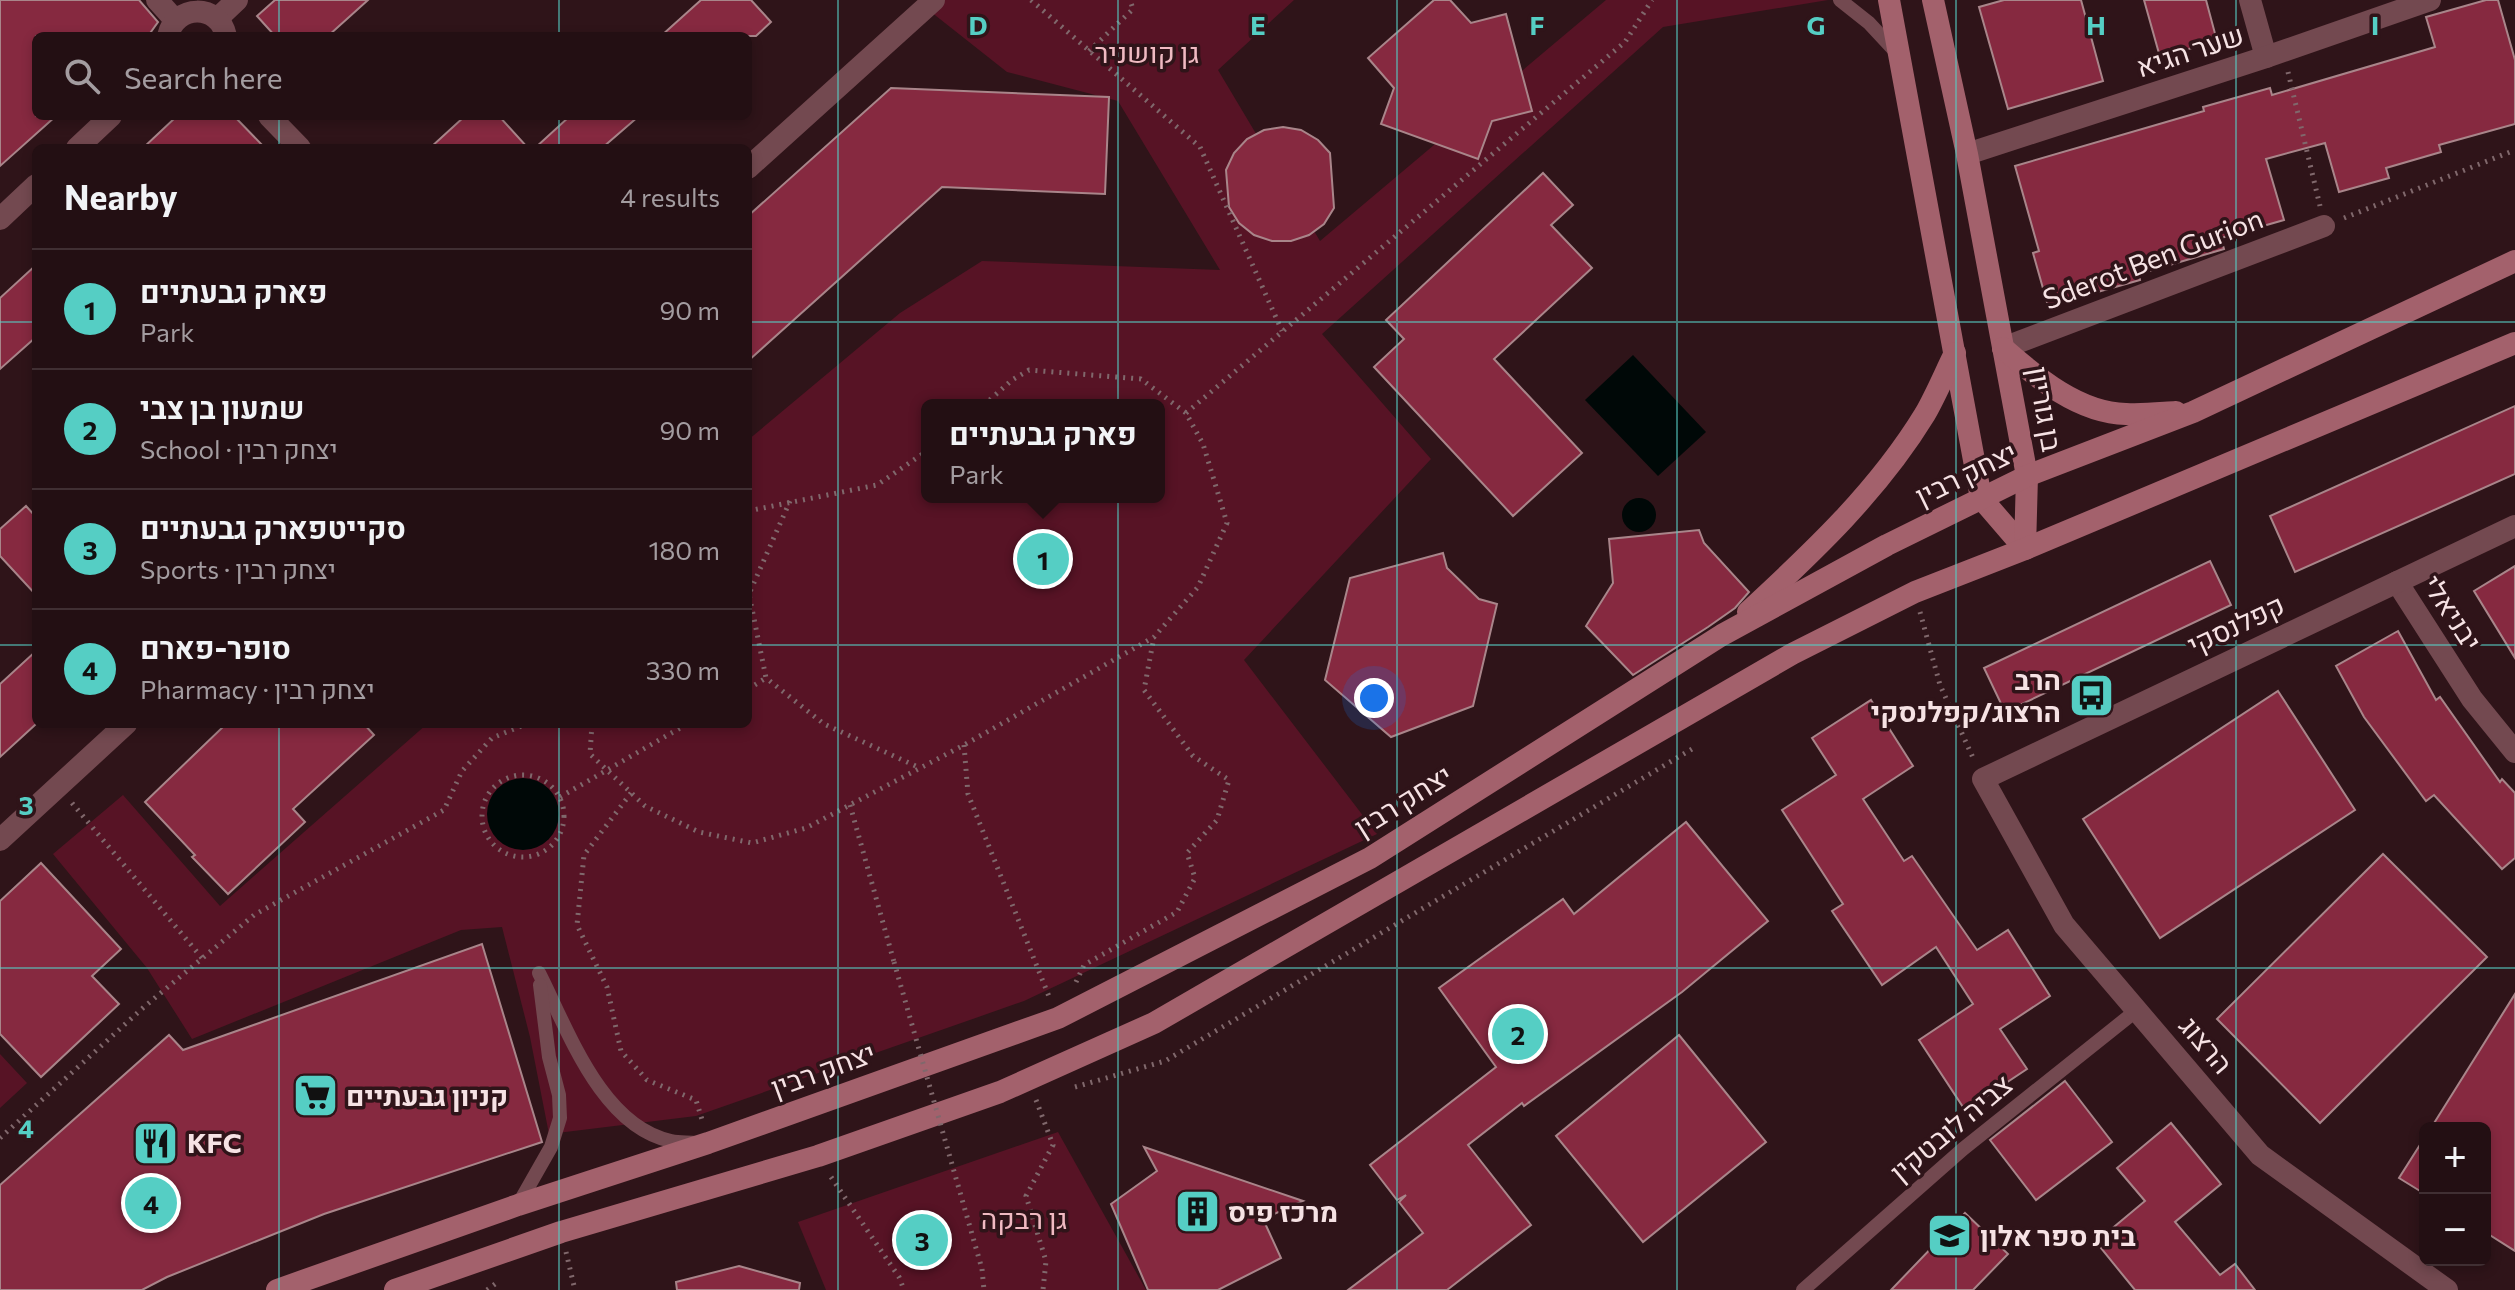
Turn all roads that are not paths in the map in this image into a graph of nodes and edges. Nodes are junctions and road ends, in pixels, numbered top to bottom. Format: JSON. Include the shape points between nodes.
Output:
{"nodes":[{"id":1,"x":157,"y":0,"type":"edge"},
{"id":2,"x":237,"y":0,"type":"edge"},
{"id":3,"x":934,"y":0,"type":"edge"},
{"id":4,"x":1840,"y":0,"type":"edge"},
{"id":5,"x":1889,"y":0,"type":"edge"},
{"id":6,"x":1933,"y":0,"type":"edge"},
{"id":7,"x":2250,"y":0,"type":"edge"},
{"id":8,"x":2430,"y":0,"type":"edge"},
{"id":9,"x":222,"y":27,"type":"edge"},
{"id":10,"x":171,"y":28,"type":"edge"},
{"id":11,"x":2275,"y":54,"type":"junction"},
{"id":12,"x":1899,"y":56,"type":"junction"},
{"id":13,"x":107,"y":120,"type":"edge"},
{"id":14,"x":273,"y":120,"type":"edge"},
{"id":15,"x":81,"y":144,"type":"edge"},
{"id":16,"x":296,"y":144,"type":"edge"},
{"id":17,"x":1967,"y":154,"type":"junction"},
{"id":18,"x":752,"y":164,"type":"edge"},
{"id":19,"x":32,"y":189,"type":"edge"},
{"id":20,"x":0,"y":219,"type":"edge"},
{"id":21,"x":2324,"y":226,"type":"road end"},
{"id":22,"x":2515,"y":261,"type":"edge"},
{"id":23,"x":2515,"y":343,"type":"edge"},
{"id":24,"x":2003,"y":348,"type":"junction"},
{"id":25,"x":1955,"y":353,"type":"junction"},
{"id":26,"x":2193,"y":412,"type":"junction"},
{"id":27,"x":2027,"y":476,"type":"junction"},
{"id":28,"x":1981,"y":498,"type":"junction"},
{"id":29,"x":2515,"y":526,"type":"edge"},
{"id":30,"x":2025,"y":549,"type":"junction"},
{"id":31,"x":2397,"y":582,"type":"junction"},
{"id":32,"x":1722,"y":635,"type":"junction"},
{"id":33,"x":122,"y":728,"type":"edge"},
{"id":34,"x":2515,"y":752,"type":"edge"},
{"id":35,"x":1983,"y":779,"type":"joint"},
{"id":36,"x":0,"y":840,"type":"edge"},
{"id":37,"x":2137,"y":1010,"type":"junction"},
{"id":38,"x":708,"y":1143,"type":"junction"},
{"id":39,"x":518,"y":1205,"type":"junction"},
{"id":40,"x":277,"y":1290,"type":"edge"},
{"id":41,"x":395,"y":1290,"type":"edge"},
{"id":42,"x":1803,"y":1290,"type":"edge"},
{"id":43,"x":2447,"y":1290,"type":"edge"}],
"edges":[{"from":1,"to":10,"type":"street"},
{"from":2,"to":9,"type":"street"},
{"from":3,"to":18,"type":"street"},
{"from":4,"to":12,"type":"lane"},
{"from":5,"to":12,"type":"main road"},
{"from":6,"to":17,"type":"main road","name":"בן גוריון"},
{"from":7,"to":11,"type":"street"},
{"from":8,"to":11,"type":"street","name":"שער הגיא"},
{"from":9,"to":10,"type":"street","via":[[207,12],[196,10],[184,13]]},
{"from":11,"to":17,"type":"street","name":"שער הגיא"},
{"from":12,"to":25,"type":"main road"},
{"from":13,"to":15,"type":"street"},
{"from":14,"to":16,"type":"street"},
{"from":17,"to":24,"type":"main road","name":"בן גוריון"},
{"from":19,"to":20,"type":"street"},
{"from":21,"to":24,"type":"street","name":"Sderot Ben Gurion"},
{"from":22,"to":26,"type":"main road","name":"יצחק רבין"},
{"from":23,"to":30,"type":"main road"},
{"from":24,"to":26,"type":"main road","via":[[2041,381],[2089,406],[2124,415]]},
{"from":24,"to":27,"type":"main road","name":"בן גוריון"},
{"from":25,"to":28,"type":"main road"},
{"from":25,"to":32,"type":"main road","via":[[1925,413],[1865,498]]},
{"from":26,"to":27,"type":"main road","name":"יצחק רבין"},
{"from":27,"to":28,"type":"main road","name":"יצחק רבין"},
{"from":27,"to":30,"type":"main road","name":"בן גוריון"},
{"from":28,"to":30,"type":"main road"},
{"from":28,"to":32,"type":"main road","name":"יצחק רבין"},
{"from":29,"to":31,"type":"street","name":"קפלנסקי"},
{"from":30,"to":41,"type":"main road","via":[[1915,592],[1792,654],[1154,1023],[1000,1092],[818,1156],[561,1232]]},
{"from":31,"to":34,"type":"street","name":"יבניאלי","via":[[2472,699]]},
{"from":31,"to":35,"type":"street","name":"קפלנסקי"},
{"from":32,"to":38,"type":"main road","name":"יצחק רבין","via":[[1370,858],[1058,1018]]},
{"from":33,"to":36,"type":"street"},
{"from":35,"to":37,"type":"street","name":"הרצוג","via":[[2064,925]]},
{"from":37,"to":42,"type":"lane","name":"צביה לובטקין","via":[[1963,1149]]},
{"from":37,"to":43,"type":"street","name":"הרצוג","via":[[2260,1155]]},
{"from":38,"to":39,"type":"main road","name":"יצחק רבין"},
{"from":38,"to":39,"type":"lane","via":[[670,1141],[622,1114],[596,1087],[539,973],[560,1118],[551,1147]]},
{"from":39,"to":40,"type":"main road","name":"יצחק רבין"}]}
